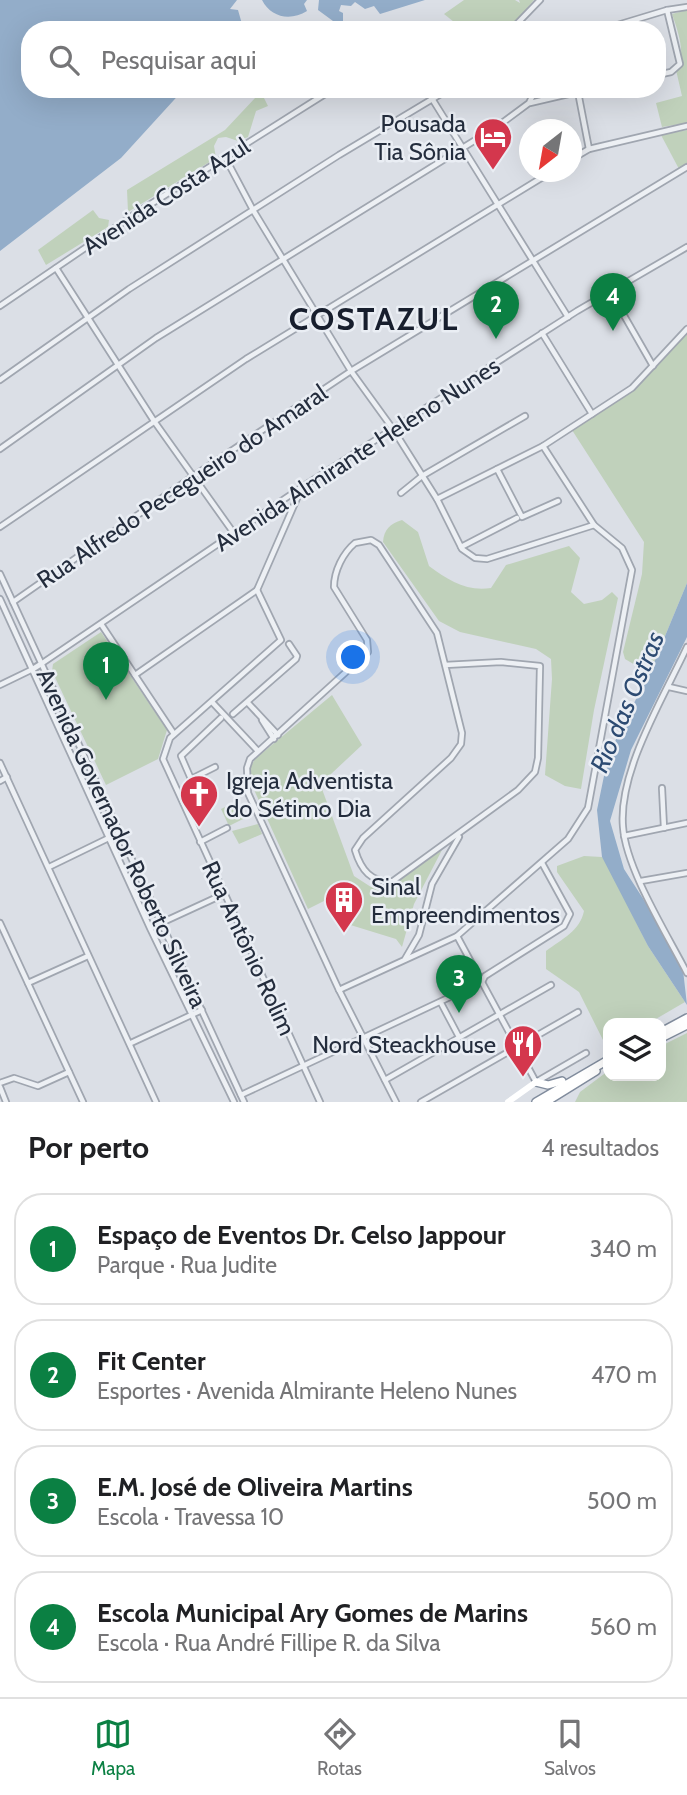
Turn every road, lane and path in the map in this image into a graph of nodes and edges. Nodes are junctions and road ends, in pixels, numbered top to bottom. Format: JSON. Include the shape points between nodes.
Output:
{"nodes":[{"id":1,"x":540,"y":0,"type":"edge"},
{"id":2,"x":670,"y":0,"type":"edge"},
{"id":3,"x":687,"y":7,"type":"edge"},
{"id":4,"x":669,"y":9,"type":"junction"},
{"id":5,"x":520,"y":21,"type":"edge"},
{"id":6,"x":630,"y":21,"type":"edge"},
{"id":7,"x":666,"y":73,"type":"edge"},
{"id":8,"x":319,"y":98,"type":"edge"},
{"id":9,"x":431,"y":98,"type":"edge"},
{"id":10,"x":437,"y":98,"type":"edge"},
{"id":11,"x":532,"y":98,"type":"edge"},
{"id":12,"x":551,"y":98,"type":"edge"},
{"id":13,"x":579,"y":98,"type":"edge"},
{"id":14,"x":433,"y":101,"type":"junction"},
{"id":15,"x":529,"y":103,"type":"junction"},
{"id":16,"x":687,"y":126,"type":"edge"},
{"id":17,"x":462,"y":148,"type":"junction"},
{"id":18,"x":590,"y":149,"type":"junction"},
{"id":19,"x":582,"y":153,"type":"edge"},
{"id":20,"x":226,"y":159,"type":"junction"},
{"id":21,"x":687,"y":167,"type":"edge"},
{"id":22,"x":534,"y":182,"type":"edge"},
{"id":23,"x":496,"y":204,"type":"junction"},
{"id":24,"x":253,"y":210,"type":"junction"},
{"id":25,"x":687,"y":247,"type":"edge"},
{"id":26,"x":282,"y":257,"type":"junction"},
{"id":27,"x":532,"y":261,"type":"junction"},
{"id":28,"x":56,"y":268,"type":"junction"},
{"id":29,"x":610,"y":291,"type":"junction"},
{"id":30,"x":0,"y":306,"type":"edge"},
{"id":31,"x":317,"y":315,"type":"junction"},
{"id":32,"x":568,"y":317,"type":"junction"},
{"id":33,"x":89,"y":318,"type":"junction"},
{"id":34,"x":687,"y":328,"type":"edge"},
{"id":35,"x":542,"y":333,"type":"junction"},
{"id":36,"x":120,"y":366,"type":"junction"},
{"id":37,"x":653,"y":366,"type":"junction"},
{"id":38,"x":351,"y":371,"type":"junction"},
{"id":39,"x":0,"y":380,"type":"edge"},
{"id":40,"x":592,"y":414,"type":"junction"},
{"id":41,"x":525,"y":416,"type":"dead end"},
{"id":42,"x":154,"y":421,"type":"junction"},
{"id":43,"x":393,"y":429,"type":"junction"},
{"id":44,"x":543,"y":446,"type":"junction"},
{"id":45,"x":0,"y":449,"type":"edge"},
{"id":46,"x":496,"y":469,"type":"junction"},
{"id":47,"x":422,"y":476,"type":"junction"},
{"id":48,"x":192,"y":477,"type":"junction"},
{"id":49,"x":302,"y":487,"type":"junction"},
{"id":50,"x":401,"y":493,"type":"dead end"},
{"id":51,"x":437,"y":499,"type":"junction"},
{"id":52,"x":558,"y":501,"type":"dead end"},
{"id":53,"x":517,"y":518,"type":"dead end"},
{"id":54,"x":594,"y":525,"type":"junction"},
{"id":55,"x":0,"y":527,"type":"edge"},
{"id":56,"x":233,"y":533,"type":"junction"},
{"id":57,"x":461,"y":548,"type":"junction"},
{"id":58,"x":0,"y":574,"type":"edge"},
{"id":59,"x":257,"y":590,"type":"junction"},
{"id":60,"x":0,"y":599,"type":"edge"},
{"id":61,"x":13,"y":602,"type":"junction"},
{"id":62,"x":102,"y":624,"type":"junction"},
{"id":63,"x":289,"y":644,"type":"dead end"},
{"id":64,"x":687,"y":647,"type":"edge"},
{"id":65,"x":41,"y":664,"type":"junction"},
{"id":66,"x":445,"y":664,"type":"junction"},
{"id":67,"x":33,"y":669,"type":"junction"},
{"id":68,"x":135,"y":675,"type":"junction"},
{"id":69,"x":0,"y":685,"type":"edge"},
{"id":70,"x":669,"y":687,"type":"junction"},
{"id":71,"x":687,"y":691,"type":"edge"},
{"id":72,"x":212,"y":702,"type":"junction"},
{"id":73,"x":247,"y":703,"type":"junction"},
{"id":74,"x":233,"y":714,"type":"dead end"},
{"id":75,"x":221,"y":718,"type":"dead end"},
{"id":76,"x":174,"y":734,"type":"junction"},
{"id":77,"x":276,"y":737,"type":"junction"},
{"id":78,"x":258,"y":751,"type":"junction"},
{"id":79,"x":0,"y":763,"type":"edge"},
{"id":80,"x":215,"y":766,"type":"dead end"},
{"id":81,"x":7,"y":777,"type":"junction"},
{"id":82,"x":191,"y":779,"type":"junction"},
{"id":83,"x":0,"y":781,"type":"edge"},
{"id":84,"x":662,"y":788,"type":"dead end"},
{"id":85,"x":202,"y":803,"type":"dead end"},
{"id":86,"x":687,"y":823,"type":"edge"},
{"id":87,"x":227,"y":828,"type":"dead end"},
{"id":88,"x":664,"y":828,"type":"junction"},
{"id":89,"x":462,"y":832,"type":"junction"},
{"id":90,"x":119,"y":833,"type":"junction"},
{"id":91,"x":624,"y":836,"type":"junction"},
{"id":92,"x":111,"y":837,"type":"junction"},
{"id":93,"x":200,"y":842,"type":"junction"},
{"id":94,"x":542,"y":863,"type":"junction"},
{"id":95,"x":49,"y":867,"type":"junction"},
{"id":96,"x":687,"y":873,"type":"edge"},
{"id":97,"x":641,"y":881,"type":"junction"},
{"id":98,"x":224,"y":894,"type":"junction"},
{"id":99,"x":0,"y":923,"type":"edge"},
{"id":100,"x":161,"y":923,"type":"junction"},
{"id":101,"x":457,"y":936,"type":"junction"},
{"id":102,"x":88,"y":956,"type":"junction"},
{"id":103,"x":405,"y":960,"type":"junction"},
{"id":104,"x":687,"y":973,"type":"edge"},
{"id":105,"x":482,"y":982,"type":"junction"},
{"id":106,"x":28,"y":983,"type":"junction"},
{"id":107,"x":551,"y":985,"type":"dead end"},
{"id":108,"x":339,"y":990,"type":"junction"},
{"id":109,"x":441,"y":1003,"type":"junction"},
{"id":110,"x":202,"y":1010,"type":"junction"},
{"id":111,"x":578,"y":1012,"type":"dead end"},
{"id":112,"x":192,"y":1014,"type":"junction"},
{"id":113,"x":501,"y":1016,"type":"junction"},
{"id":114,"x":686,"y":1022,"type":"edge"},
{"id":115,"x":666,"y":1030,"type":"edge"},
{"id":116,"x":666,"y":1035,"type":"edge"},
{"id":117,"x":364,"y":1037,"type":"junction"},
{"id":118,"x":459,"y":1037,"type":"junction"},
{"id":119,"x":131,"y":1044,"type":"junction"},
{"id":120,"x":519,"y":1048,"type":"junction"},
{"id":121,"x":586,"y":1053,"type":"dead end"},
{"id":122,"x":603,"y":1062,"type":"edge"},
{"id":123,"x":304,"y":1067,"type":"junction"},
{"id":124,"x":603,"y":1068,"type":"edge"},
{"id":125,"x":69,"y":1072,"type":"junction"},
{"id":126,"x":582,"y":1073,"type":"junction"},
{"id":127,"x":386,"y":1080,"type":"junction"},
{"id":128,"x":536,"y":1082,"type":"junction"},
{"id":129,"x":0,"y":1085,"type":"edge"},
{"id":130,"x":241,"y":1095,"type":"junction"},
{"id":131,"x":6,"y":1102,"type":"edge"},
{"id":132,"x":83,"y":1102,"type":"edge"},
{"id":133,"x":156,"y":1102,"type":"edge"},
{"id":134,"x":234,"y":1102,"type":"edge"},
{"id":135,"x":244,"y":1102,"type":"edge"},
{"id":136,"x":320,"y":1102,"type":"edge"},
{"id":137,"x":396,"y":1102,"type":"edge"},
{"id":138,"x":421,"y":1102,"type":"edge"},
{"id":139,"x":508,"y":1102,"type":"edge"},
{"id":140,"x":536,"y":1102,"type":"edge"},
{"id":141,"x":546,"y":1102,"type":"edge"}],
"edges":[{"from":1,"to":5,"type":"street"},
{"from":2,"to":4,"type":"street"},
{"from":3,"to":4,"type":"street"},
{"from":4,"to":6,"type":"street"},
{"from":4,"to":7,"type":"street","via":[[680,64]]},
{"from":8,"to":20,"type":"street","name":"Avenida Costa Azul"},
{"from":9,"to":14,"type":"street"},
{"from":10,"to":14,"type":"street"},
{"from":11,"to":15,"type":"street"},
{"from":12,"to":15,"type":"street"},
{"from":13,"to":18,"type":"street"},
{"from":14,"to":17,"type":"street"},
{"from":14,"to":24,"type":"street"},
{"from":15,"to":17,"type":"street"},
{"from":16,"to":18,"type":"street"},
{"from":17,"to":23,"type":"street"},
{"from":17,"to":26,"type":"street"},
{"from":18,"to":19,"type":"street"},
{"from":20,"to":24,"type":"street"},
{"from":20,"to":28,"type":"street","name":"Avenida Costa Azul","via":[[168,192]]},
{"from":21,"to":27,"type":"street","name":"Rua Alfredo Pecegueiro do Amaral"},
{"from":22,"to":23,"type":"street"},
{"from":23,"to":27,"type":"street"},
{"from":23,"to":31,"type":"street"},
{"from":24,"to":26,"type":"street"},
{"from":24,"to":33,"type":"street"},
{"from":25,"to":29,"type":"street","name":"Avenida Almirante Heleno Nunes"},
{"from":26,"to":31,"type":"street"},
{"from":26,"to":36,"type":"street"},
{"from":27,"to":32,"type":"street"},
{"from":27,"to":38,"type":"street","name":"Rua Alfredo Pecegueiro do Amaral"},
{"from":28,"to":30,"type":"street","name":"Avenida Costa Azul"},
{"from":28,"to":33,"type":"street"},
{"from":29,"to":32,"type":"street","name":"Avenida Almirante Heleno Nunes"},
{"from":29,"to":37,"type":"street"},
{"from":31,"to":38,"type":"street"},
{"from":31,"to":42,"type":"street"},
{"from":32,"to":35,"type":"street","name":"Avenida Almirante Heleno Nunes"},
{"from":33,"to":36,"type":"street"},
{"from":33,"to":39,"type":"street"},
{"from":34,"to":37,"type":"street"},
{"from":35,"to":40,"type":"street"},
{"from":35,"to":43,"type":"street","name":"Avenida Almirante Heleno Nunes"},
{"from":36,"to":42,"type":"street"},
{"from":36,"to":45,"type":"street"},
{"from":37,"to":40,"type":"street","via":[[632,388]]},
{"from":38,"to":43,"type":"street"},
{"from":38,"to":48,"type":"street","name":"Rua Alfredo Pecegueiro do Amaral"},
{"from":40,"to":44,"type":"street"},
{"from":41,"to":47,"type":"street"},
{"from":42,"to":48,"type":"street"},
{"from":42,"to":55,"type":"street"},
{"from":43,"to":47,"type":"street"},
{"from":43,"to":49,"type":"street","name":"Avenida Almirante Heleno Nunes"},
{"from":44,"to":46,"type":"street"},
{"from":44,"to":54,"type":"street"},
{"from":46,"to":51,"type":"street"},
{"from":46,"to":52,"type":"street","via":[[522,517]]},
{"from":47,"to":50,"type":"street"},
{"from":47,"to":51,"type":"street"},
{"from":48,"to":56,"type":"street"},
{"from":48,"to":61,"type":"street","name":"Rua Alfredo Pecegueiro do Amaral"},
{"from":49,"to":56,"type":"street","name":"Avenida Almirante Heleno Nunes"},
{"from":49,"to":59,"type":"street"},
{"from":51,"to":57,"type":"street"},
{"from":53,"to":57,"type":"street"},
{"from":54,"to":57,"type":"street","via":[[487,559],[475,558]]},
{"from":54,"to":94,"type":"street","via":[[622,548],[632,570],[631,580],[592,796],[580,825]]},
{"from":56,"to":62,"type":"street","name":"Avenida Almirante Heleno Nunes"},
{"from":58,"to":61,"type":"street","name":"Avenida Governador Roberto Silveira"},
{"from":59,"to":68,"type":"street"},
{"from":59,"to":72,"type":"street","via":[[281,640]]},
{"from":60,"to":67,"type":"street","name":"Avenida Governador Roberto Silveira"},
{"from":61,"to":65,"type":"street","name":"Avenida Governador Roberto Silveira"},
{"from":62,"to":65,"type":"street","name":"Avenida Almirante Heleno Nunes"},
{"from":62,"to":68,"type":"street"},
{"from":63,"to":73,"type":"street","via":[[296,659]]},
{"from":64,"to":70,"type":"street"},
{"from":65,"to":67,"type":"street","name":"Avenida Almirante Heleno Nunes"},
{"from":65,"to":90,"type":"street","name":"Avenida Governador Roberto Silveira"},
{"from":66,"to":77,"type":"street","via":[[437,633],[379,545],[371,540],[355,543],[340,563],[334,587],[367,640],[368,652]]},
{"from":66,"to":89,"type":"street","via":[[501,662],[541,668],[535,772]]},
{"from":66,"to":89,"type":"street","via":[[461,733],[457,752],[355,850],[367,875],[381,882],[393,881]]},
{"from":67,"to":69,"type":"street"},
{"from":67,"to":92,"type":"street","name":"Avenida Governador Roberto Silveira"},
{"from":68,"to":76,"type":"street"},
{"from":70,"to":71,"type":"street"},
{"from":70,"to":91,"type":"street","via":[[629,779]]},
{"from":72,"to":76,"type":"street"},
{"from":72,"to":78,"type":"street"},
{"from":73,"to":74,"type":"street"},
{"from":73,"to":77,"type":"street"},
{"from":75,"to":82,"type":"street","via":[[182,752]]},
{"from":76,"to":93,"type":"street","name":"Rua Antônio Rolim","via":[[165,745],[163,759]]},
{"from":77,"to":78,"type":"street"},
{"from":78,"to":108,"type":"street","via":[[247,768],[248,793]]},
{"from":79,"to":81,"type":"street"},
{"from":80,"to":82,"type":"street"},
{"from":81,"to":83,"type":"street"},
{"from":81,"to":95,"type":"street"},
{"from":82,"to":85,"type":"street"},
{"from":84,"to":88,"type":"street"},
{"from":86,"to":88,"type":"street"},
{"from":87,"to":93,"type":"street"},
{"from":88,"to":91,"type":"street"},
{"from":89,"to":103,"type":"street","via":[[432,884],[419,935]]},
{"from":90,"to":92,"type":"street"},
{"from":90,"to":100,"type":"street","name":"Avenida Governador Roberto Silveira"},
{"from":91,"to":97,"type":"street"},
{"from":92,"to":95,"type":"street"},
{"from":92,"to":112,"type":"street","name":"Avenida Governador Roberto Silveira"},
{"from":93,"to":98,"type":"street","name":"Rua Antônio Rolim"},
{"from":94,"to":101,"type":"street"},
{"from":94,"to":105,"type":"street","via":[[570,914],[564,926]]},
{"from":95,"to":102,"type":"street"},
{"from":96,"to":97,"type":"street"},
{"from":97,"to":104,"type":"street"},
{"from":98,"to":100,"type":"street"},
{"from":98,"to":123,"type":"street","name":"Rua Antônio Rolim"},
{"from":99,"to":106,"type":"street"},
{"from":100,"to":110,"type":"street","name":"Avenida Governador Roberto Silveira"},
{"from":101,"to":103,"type":"street"},
{"from":101,"to":105,"type":"street"},
{"from":102,"to":106,"type":"street"},
{"from":102,"to":119,"type":"street"},
{"from":103,"to":108,"type":"street"},
{"from":105,"to":109,"type":"street"},
{"from":105,"to":113,"type":"street"},
{"from":106,"to":125,"type":"street"},
{"from":107,"to":113,"type":"street"},
{"from":108,"to":117,"type":"street"},
{"from":109,"to":117,"type":"street"},
{"from":109,"to":118,"type":"street"},
{"from":110,"to":112,"type":"street"},
{"from":110,"to":130,"type":"street","name":"Avenida Governador Roberto Silveira"},
{"from":111,"to":120,"type":"street"},
{"from":112,"to":119,"type":"street"},
{"from":112,"to":134,"type":"street","name":"Avenida Governador Roberto Silveira"},
{"from":113,"to":118,"type":"street"},
{"from":113,"to":120,"type":"street"},
{"from":114,"to":115,"type":"highway"},
{"from":114,"to":116,"type":"highway"},
{"from":117,"to":123,"type":"street"},
{"from":117,"to":127,"type":"street"},
{"from":118,"to":127,"type":"street"},
{"from":119,"to":133,"type":"street"},
{"from":120,"to":128,"type":"street"},
{"from":120,"to":138,"type":"street"},
{"from":121,"to":128,"type":"street"},
{"from":122,"to":126,"type":"highway"},
{"from":123,"to":130,"type":"street"},
{"from":123,"to":136,"type":"street","name":"Rua Antônio Rolim"},
{"from":124,"to":141,"type":"highway"},
{"from":125,"to":129,"type":"street","via":[[37,1086],[14,1078]]},
{"from":125,"to":132,"type":"street"},
{"from":126,"to":128,"type":"highway","via":[[558,1083]]},
{"from":126,"to":140,"type":"highway"},
{"from":127,"to":137,"type":"street"},
{"from":128,"to":139,"type":"main road"},
{"from":129,"to":131,"type":"street"},
{"from":130,"to":135,"type":"street","name":"Avenida Governador Roberto Silveira"}]}
